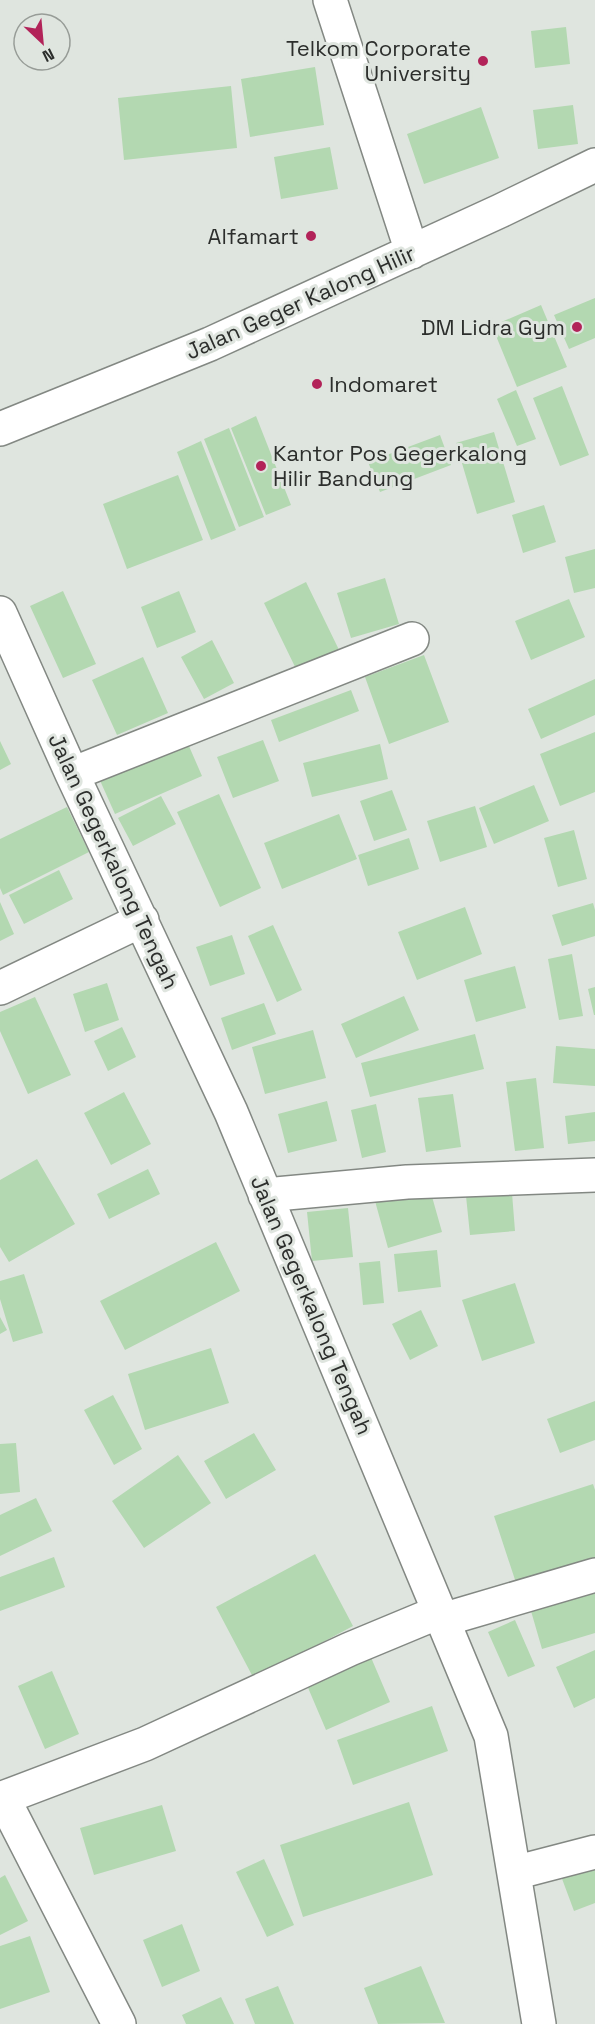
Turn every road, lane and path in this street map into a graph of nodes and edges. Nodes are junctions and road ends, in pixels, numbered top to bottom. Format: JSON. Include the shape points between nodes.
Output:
{"nodes":[{"id":1,"x":330,"y":0,"type":"edge"},
{"id":2,"x":595,"y":165,"type":"edge"},
{"id":3,"x":411,"y":252,"type":"junction"},
{"id":4,"x":0,"y":429,"type":"edge"},
{"id":5,"x":0,"y":613,"type":"edge"},
{"id":6,"x":412,"y":639,"type":"dead end"},
{"id":7,"x":72,"y":774,"type":"junction"},
{"id":8,"x":142,"y":920,"type":"junction"},
{"id":9,"x":0,"y":988,"type":"edge"},
{"id":10,"x":595,"y":1175,"type":"edge"},
{"id":11,"x":265,"y":1196,"type":"junction"},
{"id":12,"x":595,"y":1575,"type":"edge"},
{"id":13,"x":441,"y":1616,"type":"junction"},
{"id":14,"x":1,"y":1798,"type":"edge"},
{"id":15,"x":595,"y":1852,"type":"edge"},
{"id":16,"x":514,"y":1873,"type":"junction"},
{"id":17,"x":119,"y":2024,"type":"edge"},
{"id":18,"x":539,"y":2024,"type":"edge"}],
"edges":[{"from":1,"to":3,"type":"street"},
{"from":2,"to":3,"type":"street","name":"Jalan Geger Kalong Hilir"},
{"from":3,"to":4,"type":"street","name":"Jalan Geger Kalong Hilir","via":[[210,344]]},
{"from":5,"to":7,"type":"street","name":"Jalan Gegerkalong Tengah"},
{"from":6,"to":7,"type":"street"},
{"from":7,"to":8,"type":"street","name":"Jalan Gegerkalong Tengah"},
{"from":8,"to":9,"type":"street"},
{"from":8,"to":11,"type":"street","name":"Jalan Gegerkalong Tengah","via":[[231,1112]]},
{"from":10,"to":11,"type":"street","via":[[407,1182]]},
{"from":11,"to":13,"type":"street","name":"Jalan Gegerkalong Tengah"},
{"from":12,"to":13,"type":"street"},
{"from":13,"to":14,"type":"street","via":[[350,1649],[145,1744]]},
{"from":13,"to":16,"type":"street","name":"Jalan Gegerkalong Tengah","via":[[492,1737]]},
{"from":14,"to":17,"type":"street"},
{"from":15,"to":16,"type":"street"},
{"from":16,"to":18,"type":"street","name":"Jalan Gegerkalong Tengah"}]}
